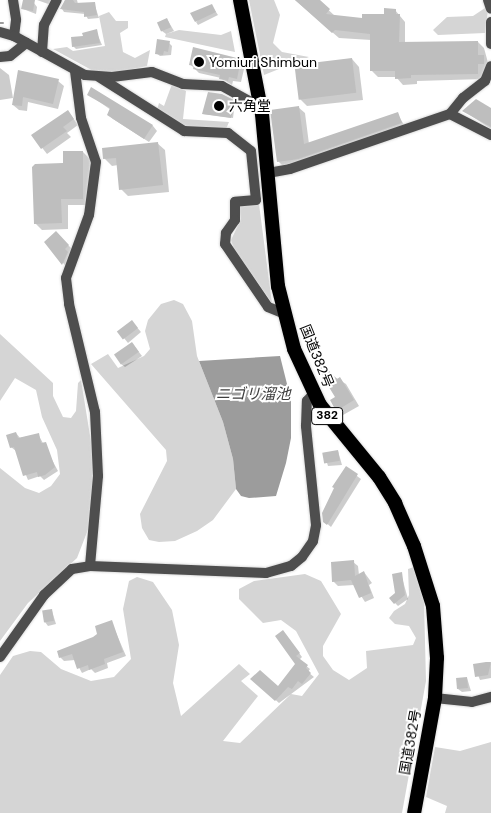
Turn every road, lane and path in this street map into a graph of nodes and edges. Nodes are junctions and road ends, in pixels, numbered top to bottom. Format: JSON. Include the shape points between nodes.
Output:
{"nodes":[{"id":1,"x":13,"y":0,"type":"edge"},
{"id":2,"x":57,"y":0,"type":"edge"},
{"id":3,"x":240,"y":0,"type":"edge"},
{"id":4,"x":488,"y":0,"type":"edge"},
{"id":5,"x":491,"y":9,"type":"edge"},
{"id":6,"x":491,"y":22,"type":"edge"},
{"id":7,"x":0,"y":32,"type":"edge"},
{"id":8,"x":14,"y":36,"type":"junction"},
{"id":9,"x":26,"y":43,"type":"junction"},
{"id":10,"x":491,"y":44,"type":"edge"},
{"id":11,"x":42,"y":52,"type":"junction"},
{"id":12,"x":0,"y":57,"type":"edge"},
{"id":13,"x":491,"y":66,"type":"edge"},
{"id":14,"x":75,"y":71,"type":"junction"},
{"id":15,"x":99,"y":77,"type":"junction"},
{"id":16,"x":260,"y":104,"type":"junction"},
{"id":17,"x":450,"y":114,"type":"junction"},
{"id":18,"x":491,"y":135,"type":"edge"},
{"id":19,"x":268,"y":173,"type":"junction"},
{"id":20,"x":283,"y":314,"type":"junction"},
{"id":21,"x":313,"y":394,"type":"junction"},
{"id":22,"x":90,"y":566,"type":"junction"},
{"id":23,"x":0,"y":657,"type":"edge"},
{"id":24,"x":491,"y":697,"type":"edge"},
{"id":25,"x":435,"y":698,"type":"junction"},
{"id":26,"x":414,"y":813,"type":"edge"}],
"edges":[{"from":1,"to":8,"type":"street"},
{"from":2,"to":11,"type":"street","via":[[44,25]]},
{"from":3,"to":16,"type":"highway","name":"国道382号","number":"382"},
{"from":4,"to":5,"type":"street"},
{"from":6,"to":10,"type":"street"},
{"from":7,"to":8,"type":"street"},
{"from":8,"to":9,"type":"street"},
{"from":9,"to":11,"type":"street"},
{"from":9,"to":12,"type":"street","via":[[10,56]]},
{"from":11,"to":14,"type":"street"},
{"from":13,"to":17,"type":"street","via":[[486,81],[463,98]]},
{"from":14,"to":15,"type":"street"},
{"from":14,"to":22,"type":"street","via":[[81,118],[96,162],[89,215],[66,278],[94,412],[98,476]]},
{"from":15,"to":16,"type":"street","via":[[152,72],[183,84],[222,86]]},
{"from":15,"to":20,"type":"street","via":[[184,131],[228,133],[251,151],[256,200],[235,202],[235,220],[226,233],[225,244],[268,306]]},
{"from":16,"to":19,"type":"highway","name":"国道382号","number":"382"},
{"from":17,"to":18,"type":"street"},
{"from":17,"to":19,"type":"street","via":[[290,169]]},
{"from":19,"to":20,"type":"highway","name":"国道382号","number":"382"},
{"from":20,"to":21,"type":"highway","name":"国道382号","number":"382"},
{"from":21,"to":22,"type":"street","via":[[307,401],[306,426],[315,533],[310,547],[291,566],[249,573]]},
{"from":21,"to":25,"type":"highway","name":"国道382号","number":"382","via":[[379,477],[407,528],[433,606],[438,658]]},
{"from":22,"to":23,"type":"street","via":[[72,569],[58,579]]},
{"from":24,"to":25,"type":"street","via":[[472,702]]},
{"from":25,"to":26,"type":"highway","name":"国道382号","number":"382"}]}
